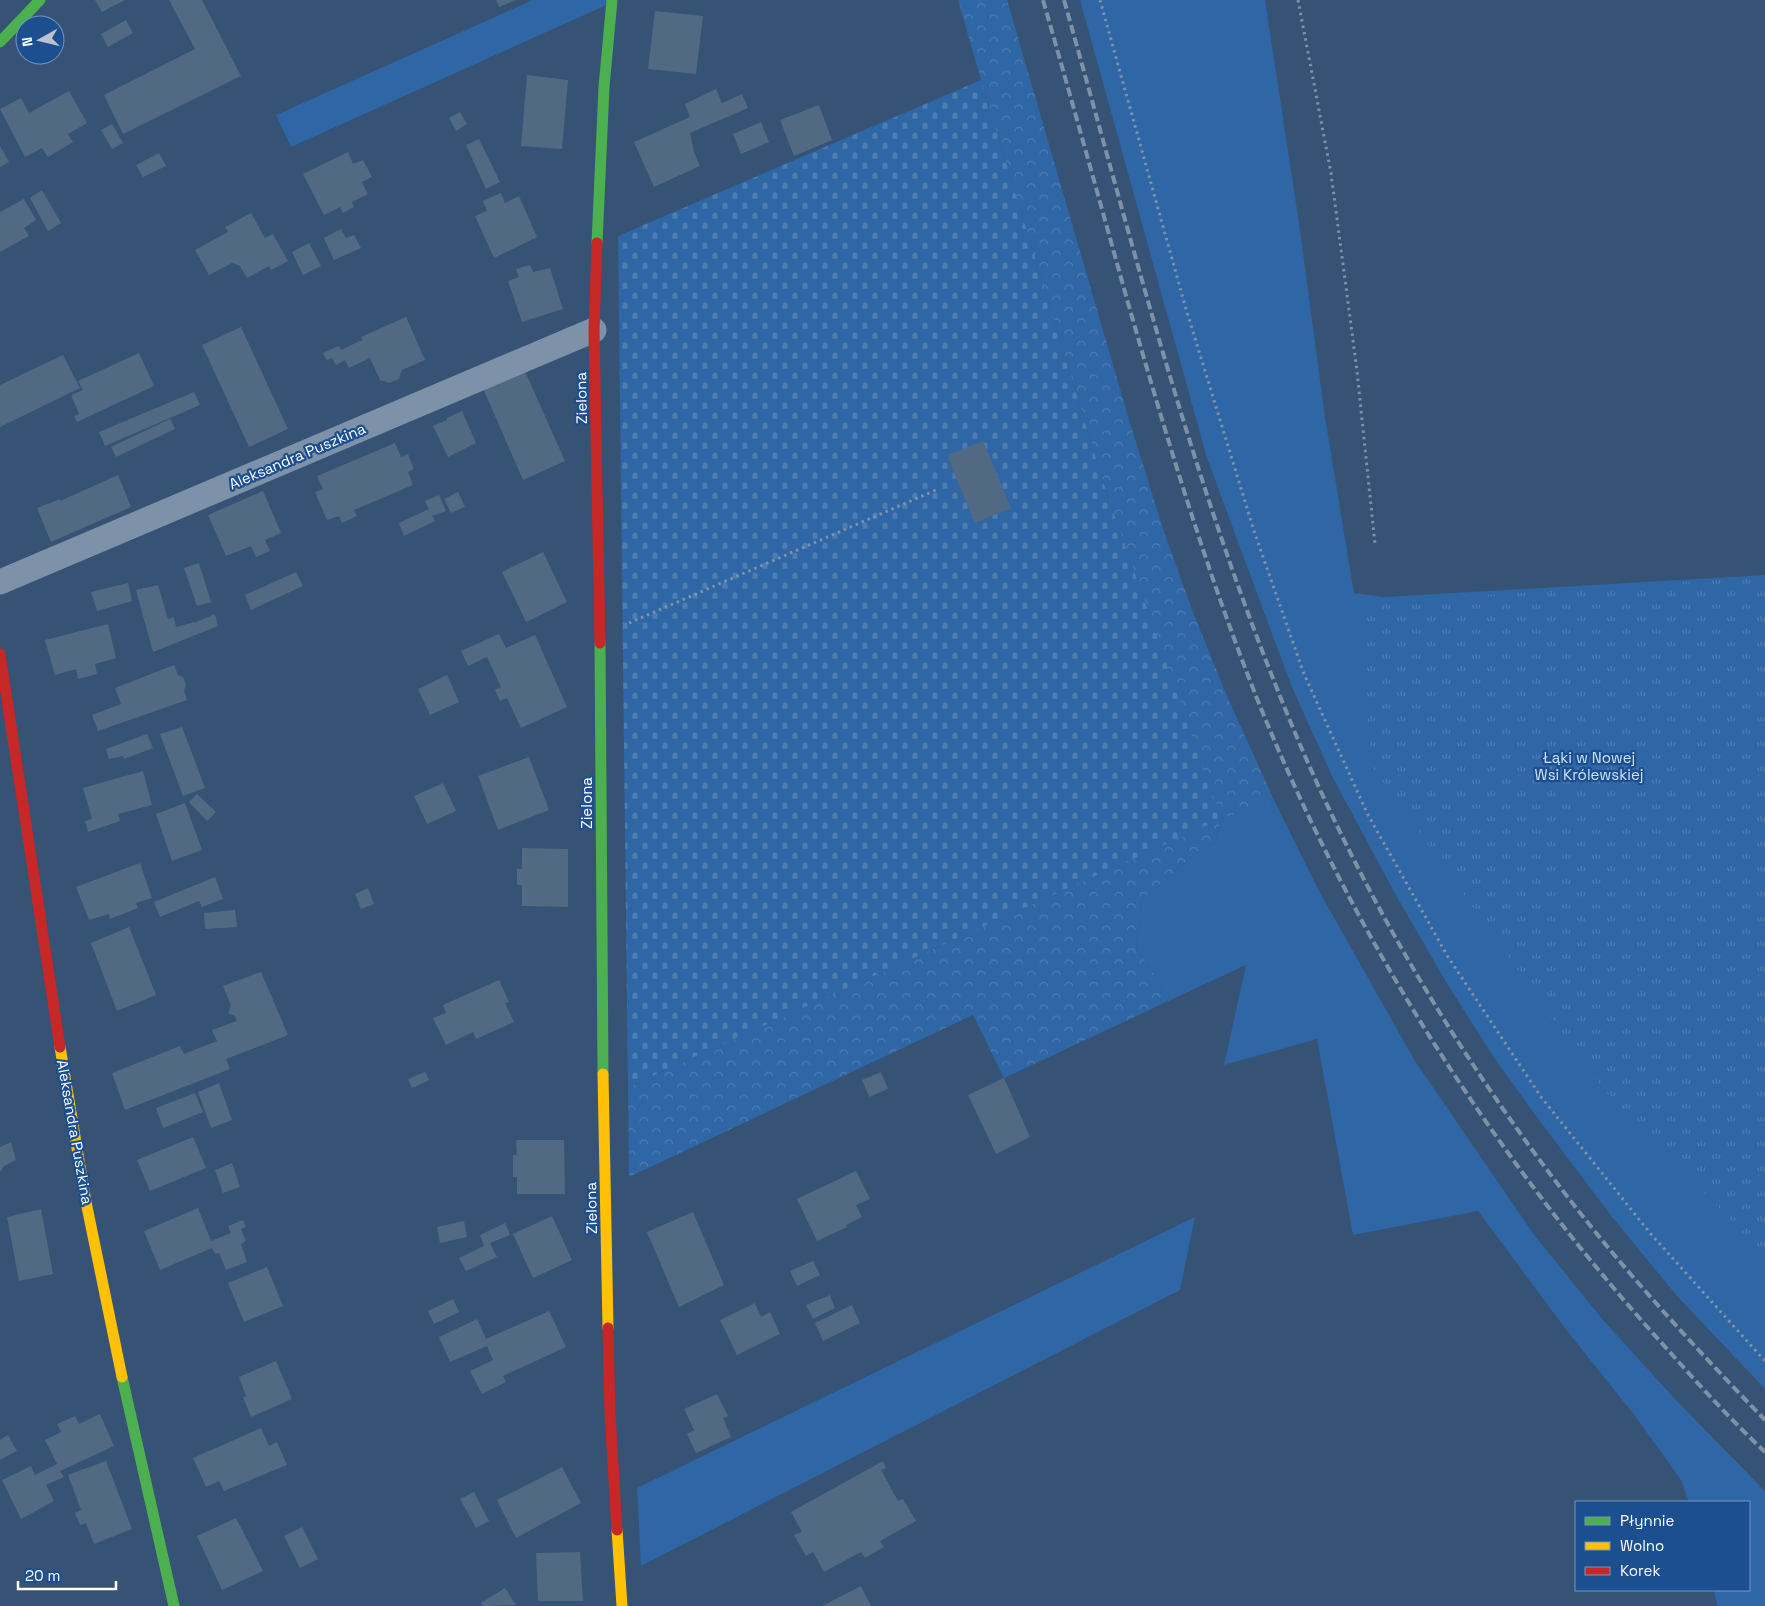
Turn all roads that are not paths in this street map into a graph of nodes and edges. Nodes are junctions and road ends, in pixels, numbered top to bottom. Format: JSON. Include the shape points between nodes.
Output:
{"nodes":[{"id":1,"x":40,"y":0,"type":"edge"},
{"id":2,"x":612,"y":0,"type":"edge"},
{"id":3,"x":0,"y":42,"type":"edge"},
{"id":4,"x":594,"y":330,"type":"junction"},
{"id":5,"x":0,"y":582,"type":"edge"},
{"id":6,"x":0,"y":654,"type":"edge"},
{"id":7,"x":174,"y":1606,"type":"edge"},
{"id":8,"x":622,"y":1606,"type":"edge"}],
"edges":[{"from":1,"to":3,"type":"street"},
{"from":2,"to":4,"type":"street","name":"Zielona","via":[[601,146]]},
{"from":4,"to":5,"type":"street","name":"Aleksandra Puszkina"},
{"from":4,"to":8,"type":"street","name":"Zielona","via":[[610,1414]]},
{"from":6,"to":7,"type":"street","name":"Aleksandra Puszkina","via":[[77,1146],[105,1295]]}]}
